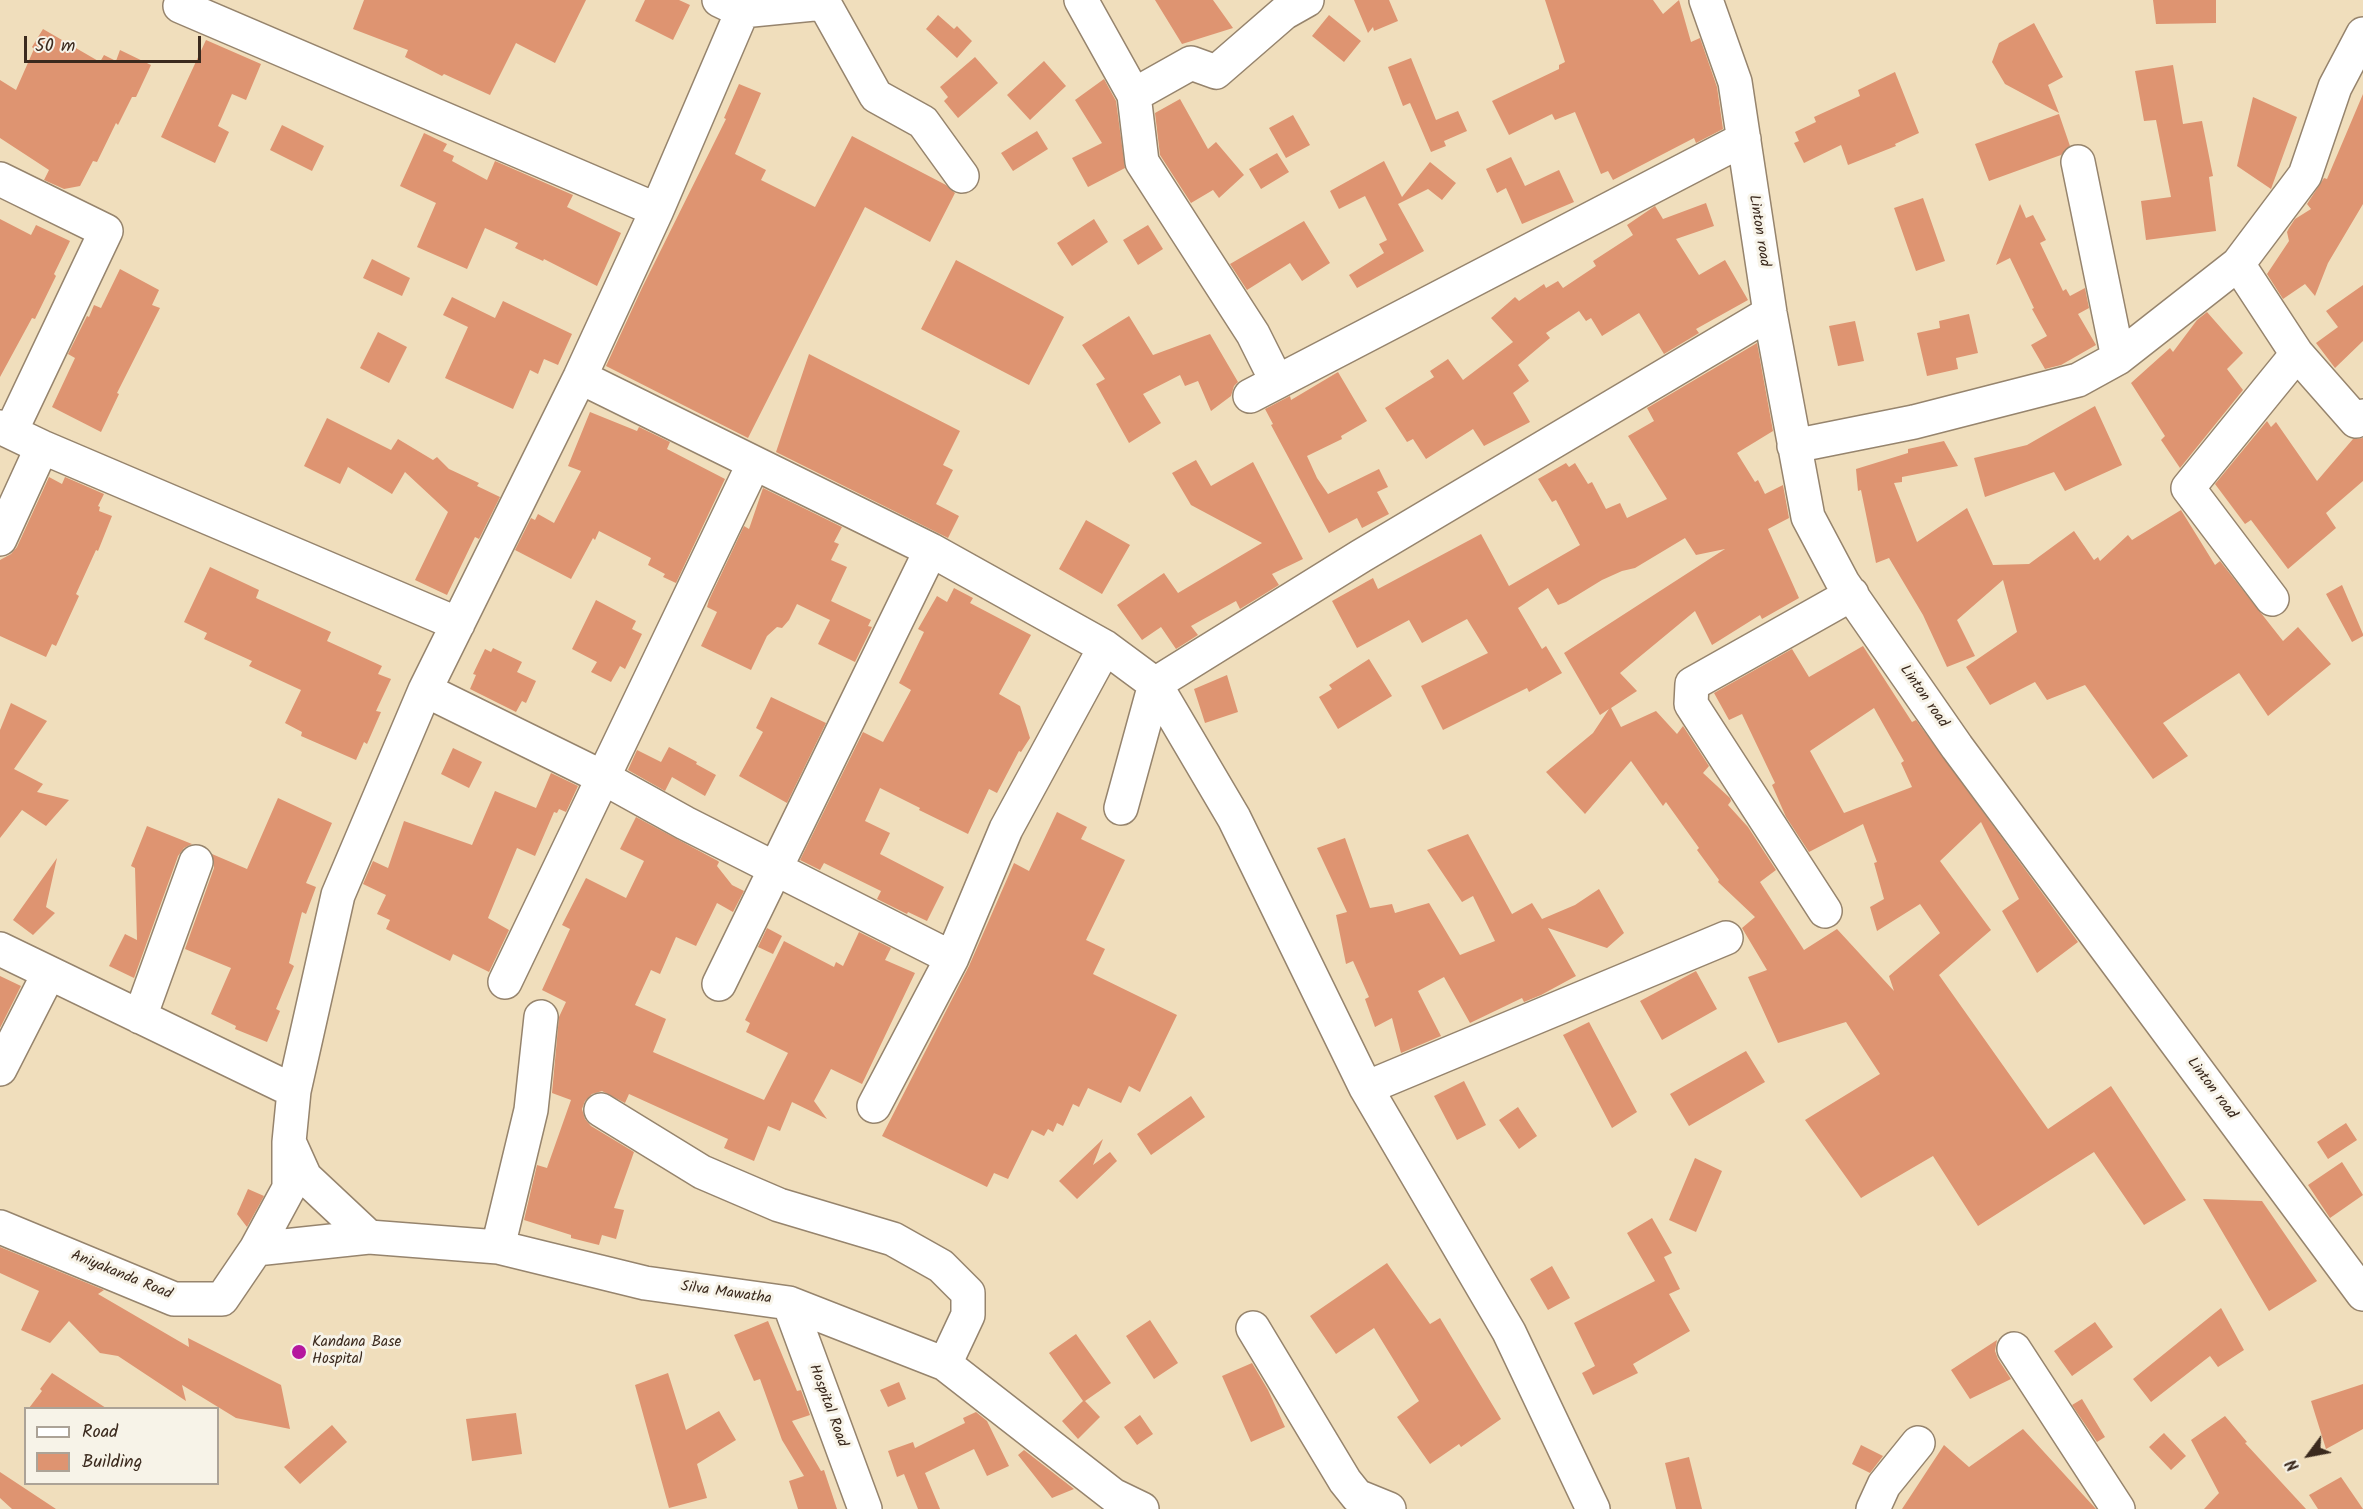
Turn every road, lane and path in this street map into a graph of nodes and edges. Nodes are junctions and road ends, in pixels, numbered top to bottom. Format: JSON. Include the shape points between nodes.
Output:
{"nodes":[{"id":1,"x":1081,"y":0,"type":"edge"},
{"id":2,"x":1307,"y":0,"type":"edge"},
{"id":3,"x":1706,"y":0,"type":"edge"},
{"id":4,"x":736,"y":4,"type":"edge"},
{"id":5,"x":191,"y":7,"type":"edge"},
{"id":6,"x":2363,"y":34,"type":"edge"},
{"id":7,"x":1134,"y":95,"type":"junction"},
{"id":8,"x":1744,"y":139,"type":"junction"},
{"id":9,"x":2078,"y":162,"type":"dead end"},
{"id":10,"x":962,"y":176,"type":"dead end"},
{"id":11,"x":0,"y":179,"type":"edge"},
{"id":12,"x":657,"y":210,"type":"junction"},
{"id":13,"x":2238,"y":264,"type":"junction"},
{"id":14,"x":1770,"y":313,"type":"junction"},
{"id":15,"x":2297,"y":354,"type":"junction"},
{"id":16,"x":2118,"y":358,"type":"junction"},
{"id":17,"x":580,"y":377,"type":"junction"},
{"id":18,"x":2363,"y":416,"type":"edge"},
{"id":19,"x":5,"y":429,"type":"edge"},
{"id":20,"x":1794,"y":446,"type":"junction"},
{"id":21,"x":42,"y":447,"type":"junction"},
{"id":22,"x":754,"y":463,"type":"junction"},
{"id":23,"x":0,"y":538,"type":"edge"},
{"id":24,"x":931,"y":550,"type":"junction"},
{"id":25,"x":1852,"y":594,"type":"junction"},
{"id":26,"x":2272,"y":599,"type":"dead end"},
{"id":27,"x":458,"y":624,"type":"junction"},
{"id":28,"x":1105,"y":647,"type":"junction"},
{"id":29,"x":1155,"y":684,"type":"junction"},
{"id":30,"x":425,"y":690,"type":"junction"},
{"id":31,"x":602,"y":777,"type":"junction"},
{"id":32,"x":1121,"y":808,"type":"dead end"},
{"id":33,"x":196,"y":862,"type":"dead end"},
{"id":34,"x":776,"y":868,"type":"junction"},
{"id":35,"x":1825,"y":910,"type":"dead end"},
{"id":36,"x":1726,"y":938,"type":"dead end"},
{"id":37,"x":0,"y":949,"type":"edge"},
{"id":38,"x":952,"y":958,"type":"junction"},
{"id":39,"x":49,"y":973,"type":"junction"},
{"id":40,"x":505,"y":982,"type":"dead end"},
{"id":41,"x":719,"y":984,"type":"dead end"},
{"id":42,"x":140,"y":1017,"type":"junction"},
{"id":43,"x":541,"y":1017,"type":"dead end"},
{"id":44,"x":0,"y":1069,"type":"edge"},
{"id":45,"x":1366,"y":1088,"type":"junction"},
{"id":46,"x":294,"y":1091,"type":"junction"},
{"id":47,"x":874,"y":1106,"type":"dead end"},
{"id":48,"x":601,"y":1110,"type":"dead end"},
{"id":49,"x":289,"y":1142,"type":"junction"},
{"id":50,"x":0,"y":1227,"type":"edge"},
{"id":51,"x":369,"y":1237,"type":"junction"},
{"id":52,"x":498,"y":1247,"type":"junction"},
{"id":53,"x":256,"y":1249,"type":"junction"},
{"id":54,"x":2363,"y":1294,"type":"edge"},
{"id":55,"x":789,"y":1303,"type":"junction"},
{"id":56,"x":1253,"y":1328,"type":"dead end"},
{"id":57,"x":2014,"y":1349,"type":"dead end"},
{"id":58,"x":945,"y":1364,"type":"junction"},
{"id":59,"x":1918,"y":1443,"type":"dead end"},
{"id":60,"x":1120,"y":1504,"type":"edge"},
{"id":61,"x":864,"y":1509,"type":"edge"},
{"id":62,"x":1389,"y":1509,"type":"edge"},
{"id":63,"x":1593,"y":1509,"type":"edge"},
{"id":64,"x":1874,"y":1509,"type":"edge"},
{"id":65,"x":2118,"y":1509,"type":"edge"}],
"edges":[{"from":1,"to":7,"type":"street"},
{"from":2,"to":7,"type":"street","via":[[1284,13],[1216,72],[1191,63]]},
{"from":3,"to":8,"type":"street","name":"Linton road","via":[[1735,82]]},
{"from":4,"to":10,"type":"street","via":[[824,3],[876,96],[923,122]]},
{"from":4,"to":12,"type":"street"},
{"from":5,"to":12,"type":"street"},
{"from":6,"to":13,"type":"street","via":[[2335,87],[2305,175]]},
{"from":7,"to":8,"type":"street","via":[[1142,162],[1253,333],[1264,389]]},
{"from":8,"to":14,"type":"street","name":"Linton road"},
{"from":9,"to":16,"type":"street"},
{"from":11,"to":19,"type":"street","via":[[106,231]]},
{"from":12,"to":17,"type":"street"},
{"from":13,"to":15,"type":"street"},
{"from":13,"to":16,"type":"street"},
{"from":14,"to":20,"type":"street","name":"Linton road"},
{"from":14,"to":29,"type":"street","via":[[1371,550]]},
{"from":15,"to":18,"type":"street","via":[[2356,421]]},
{"from":15,"to":26,"type":"street","via":[[2188,488]]},
{"from":16,"to":20,"type":"street","via":[[2078,381],[1914,422]]},
{"from":17,"to":22,"type":"street"},
{"from":17,"to":27,"type":"street"},
{"from":19,"to":21,"type":"street"},
{"from":20,"to":25,"type":"street","name":"Linton road","via":[[1808,517]]},
{"from":21,"to":23,"type":"street"},
{"from":21,"to":27,"type":"street"},
{"from":22,"to":24,"type":"street"},
{"from":22,"to":31,"type":"street"},
{"from":24,"to":28,"type":"street"},
{"from":24,"to":34,"type":"street"},
{"from":25,"to":35,"type":"street","via":[[1692,684],[1691,705]]},
{"from":25,"to":54,"type":"street","name":"Linton road","via":[[1957,747]]},
{"from":27,"to":30,"type":"street"},
{"from":28,"to":29,"type":"street"},
{"from":28,"to":38,"type":"street","via":[[1006,829]]},
{"from":29,"to":32,"type":"street"},
{"from":29,"to":45,"type":"street","via":[[1234,818]]},
{"from":30,"to":31,"type":"street"},
{"from":30,"to":46,"type":"street","via":[[338,895]]},
{"from":31,"to":34,"type":"street"},
{"from":31,"to":40,"type":"street"},
{"from":33,"to":42,"type":"street"},
{"from":34,"to":38,"type":"street"},
{"from":34,"to":41,"type":"street"},
{"from":36,"to":45,"type":"street"},
{"from":37,"to":39,"type":"street"},
{"from":38,"to":47,"type":"street"},
{"from":39,"to":42,"type":"street"},
{"from":39,"to":44,"type":"street"},
{"from":42,"to":46,"type":"street"},
{"from":43,"to":52,"type":"street","via":[[531,1110]]},
{"from":45,"to":63,"type":"street","via":[[1509,1332]]},
{"from":46,"to":49,"type":"street"},
{"from":48,"to":58,"type":"street","via":[[702,1172],[779,1205],[893,1239],[941,1266],[968,1293],[968,1315]]},
{"from":49,"to":51,"type":"street","via":[[305,1177]]},
{"from":49,"to":53,"type":"street","via":[[289,1188]]},
{"from":50,"to":53,"type":"street","name":"Aniyakanda Road","via":[[174,1299],[222,1299]]},
{"from":51,"to":52,"type":"street","name":"Silva Mawatha"},
{"from":51,"to":53,"type":"street","name":"Silva Mawatha"},
{"from":52,"to":55,"type":"street","name":"Silva Mawatha","via":[[645,1283]]},
{"from":55,"to":58,"type":"street","name":"Silva Mawatha"},
{"from":55,"to":61,"type":"street","name":"Hospital Road"},
{"from":56,"to":62,"type":"street","via":[[1345,1481],[1357,1496]]},
{"from":57,"to":65,"type":"street"},
{"from":58,"to":60,"type":"street","name":"Silva Mawatha"},
{"from":59,"to":64,"type":"street","via":[[1884,1485]]}]}
